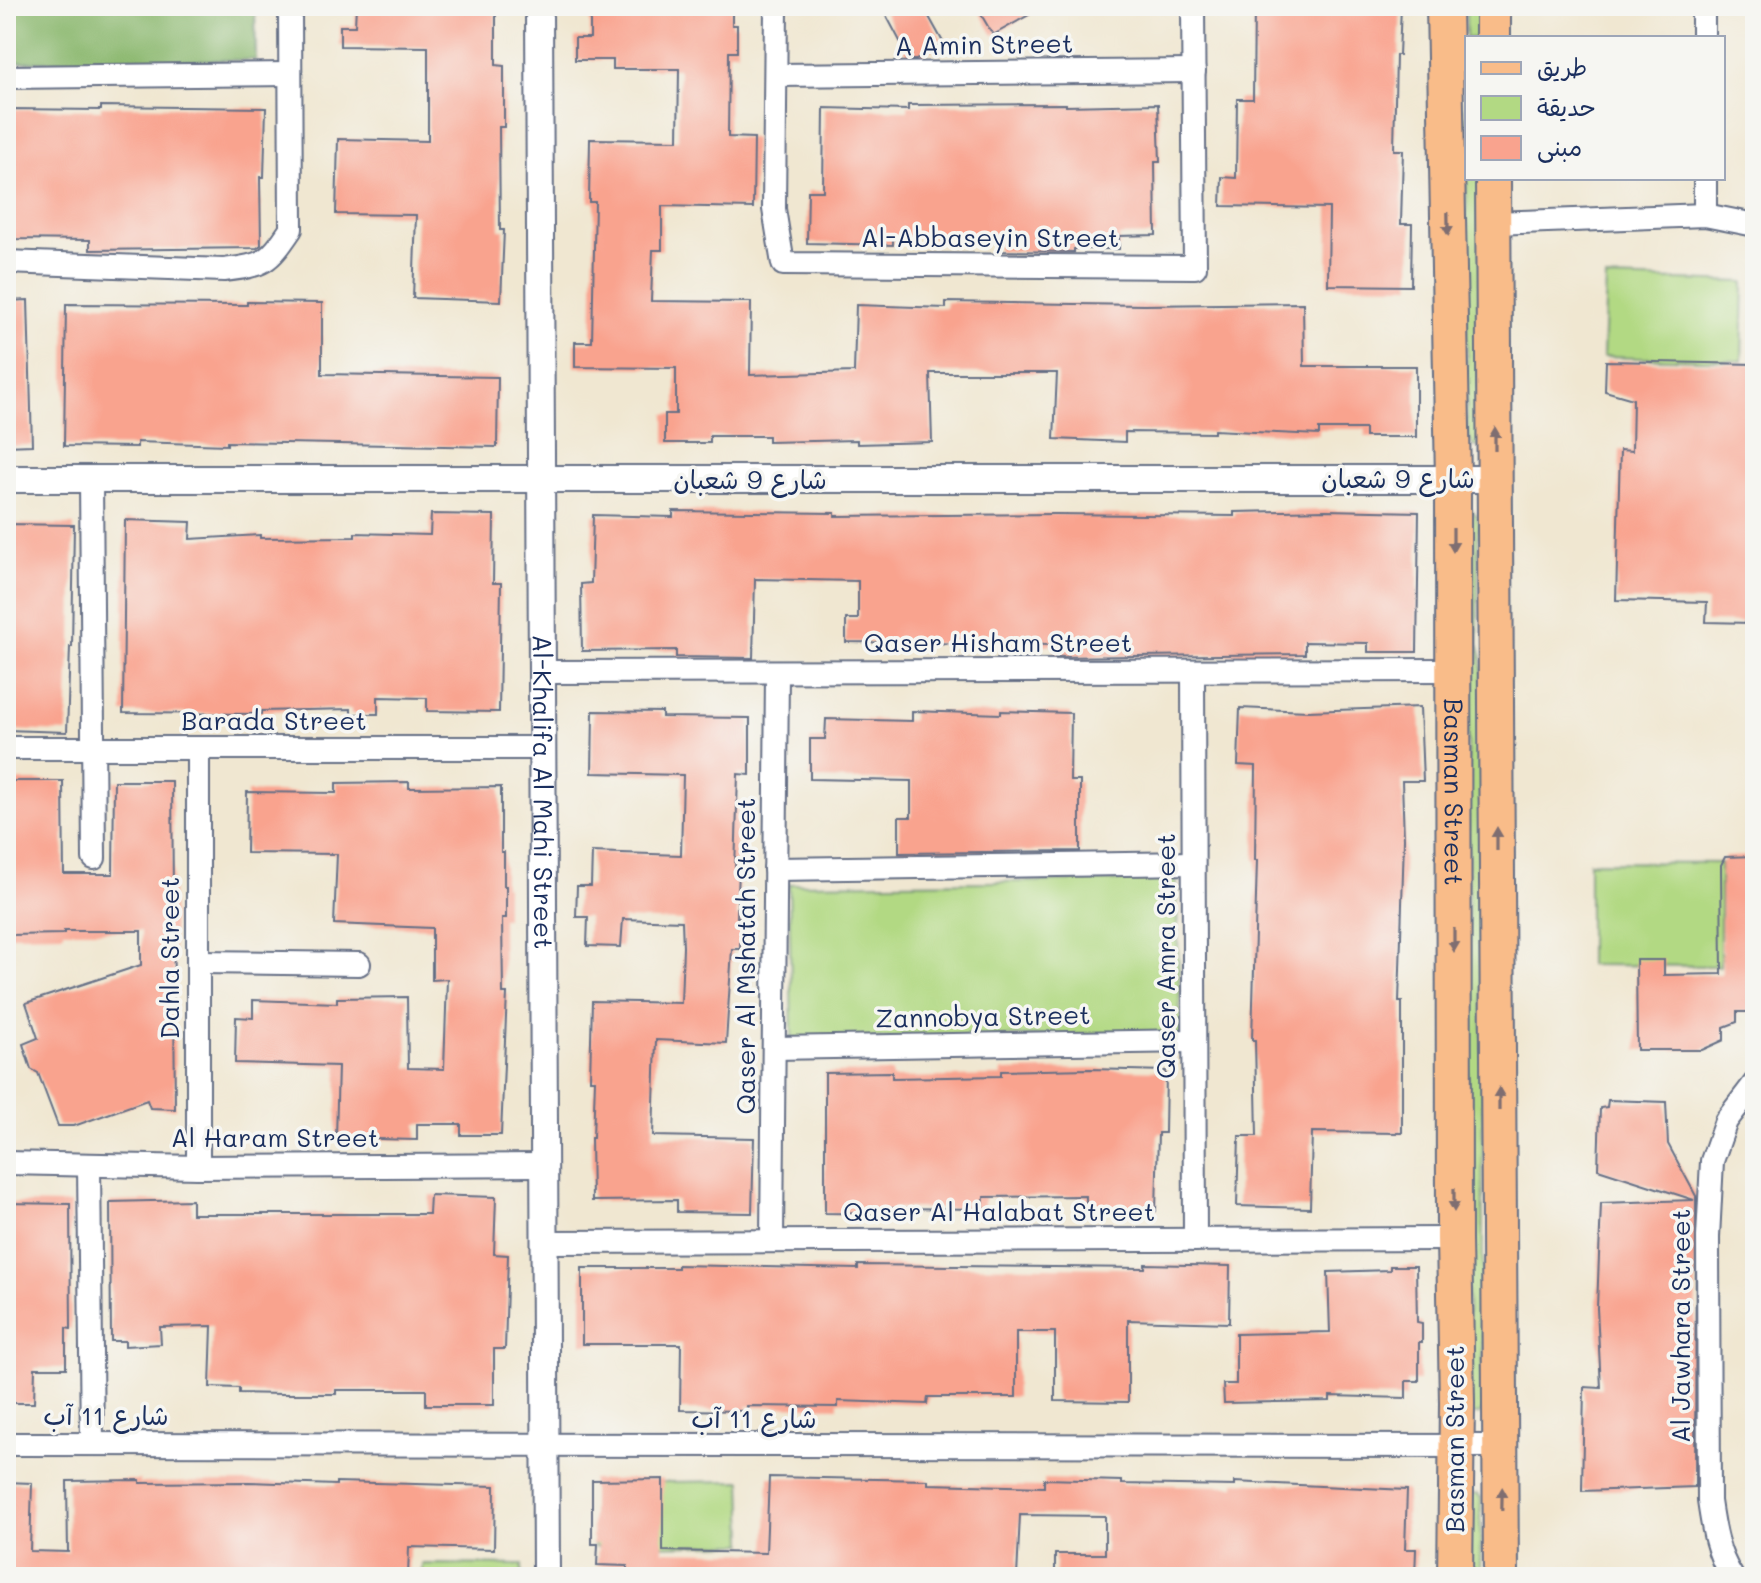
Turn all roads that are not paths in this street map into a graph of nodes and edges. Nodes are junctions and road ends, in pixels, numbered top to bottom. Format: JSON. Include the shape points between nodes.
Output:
{"nodes":[{"id":1,"x":290,"y":6,"type":"edge"},
{"id":2,"x":539,"y":6,"type":"edge"},
{"id":3,"x":776,"y":6,"type":"edge"},
{"id":4,"x":1193,"y":6,"type":"edge"},
{"id":5,"x":1444,"y":6,"type":"edge"},
{"id":6,"x":1493,"y":6,"type":"edge"},
{"id":7,"x":1703,"y":6,"type":"edge"},
{"id":8,"x":1493,"y":36,"type":"edge"},
{"id":9,"x":1703,"y":36,"type":"edge"},
{"id":10,"x":1194,"y":71,"type":"junction"},
{"id":11,"x":290,"y":74,"type":"junction"},
{"id":12,"x":776,"y":75,"type":"junction"},
{"id":13,"x":6,"y":77,"type":"edge"},
{"id":14,"x":1493,"y":180,"type":"edge"},
{"id":15,"x":1705,"y":180,"type":"edge"},
{"id":16,"x":1705,"y":215,"type":"junction"},
{"id":17,"x":1493,"y":223,"type":"junction"},
{"id":18,"x":1755,"y":225,"type":"edge"},
{"id":19,"x":6,"y":262,"type":"edge"},
{"id":20,"x":6,"y":479,"type":"edge"},
{"id":21,"x":91,"y":479,"type":"junction"},
{"id":22,"x":541,"y":479,"type":"junction"},
{"id":23,"x":1495,"y":479,"type":"junction"},
{"id":24,"x":1453,"y":480,"type":"junction"},
{"id":25,"x":1453,"y":670,"type":"junction"},
{"id":26,"x":1193,"y":671,"type":"junction"},
{"id":27,"x":542,"y":672,"type":"junction"},
{"id":28,"x":777,"y":672,"type":"junction"},
{"id":29,"x":6,"y":748,"type":"edge"},
{"id":30,"x":542,"y":748,"type":"junction"},
{"id":31,"x":93,"y":749,"type":"junction"},
{"id":32,"x":198,"y":749,"type":"junction"},
{"id":33,"x":94,"y":858,"type":"dead end"},
{"id":34,"x":1193,"y":863,"type":"junction"},
{"id":35,"x":775,"y":869,"type":"junction"},
{"id":36,"x":198,"y":962,"type":"junction"},
{"id":37,"x":359,"y":964,"type":"dead end"},
{"id":38,"x":1194,"y":1041,"type":"junction"},
{"id":39,"x":774,"y":1048,"type":"junction"},
{"id":40,"x":1755,"y":1083,"type":"edge"},
{"id":41,"x":6,"y":1163,"type":"edge"},
{"id":42,"x":89,"y":1165,"type":"junction"},
{"id":43,"x":544,"y":1165,"type":"junction"},
{"id":44,"x":198,"y":1167,"type":"junction"},
{"id":45,"x":1454,"y":1239,"type":"junction"},
{"id":46,"x":1195,"y":1240,"type":"junction"},
{"id":47,"x":772,"y":1241,"type":"junction"},
{"id":48,"x":544,"y":1242,"type":"junction"},
{"id":49,"x":6,"y":1444,"type":"edge"},
{"id":50,"x":92,"y":1444,"type":"junction"},
{"id":51,"x":1457,"y":1446,"type":"junction"},
{"id":52,"x":1502,"y":1446,"type":"junction"},
{"id":53,"x":545,"y":1447,"type":"junction"},
{"id":54,"x":546,"y":1577,"type":"edge"},
{"id":55,"x":1455,"y":1577,"type":"edge"},
{"id":56,"x":1501,"y":1577,"type":"edge"},
{"id":57,"x":1732,"y":1577,"type":"edge"}],
"edges":[{"from":1,"to":11,"type":"street"},
{"from":2,"to":22,"type":"street","name":"Al-Khalifa Al Mahi Street"},
{"from":3,"to":12,"type":"street","name":"Al-Abbaseyin Street"},
{"from":4,"to":10,"type":"street","name":"Al-Abbaseyin Street"},
{"from":5,"to":24,"type":"main road","name":"Basman Street","one_way":true},
{"from":6,"to":8,"type":"main road"},
{"from":7,"to":9,"type":"street"},
{"from":10,"to":12,"type":"street","name":"A Amin Street"},
{"from":10,"to":12,"type":"street","name":"Al-Abbaseyin Street","via":[[1195,267],[783,264],[774,209]]},
{"from":11,"to":13,"type":"street"},
{"from":11,"to":19,"type":"street","via":[[291,229],[273,256],[224,270]]},
{"from":14,"to":17,"type":"main road","name":"Basman Street"},
{"from":15,"to":16,"type":"street"},
{"from":16,"to":17,"type":"street"},
{"from":16,"to":18,"type":"street"},
{"from":23,"to":17,"type":"main road","name":"Basman Street","one_way":true},
{"from":20,"to":21,"type":"street","name":"شارع 9 شعبان"},
{"from":21,"to":22,"type":"street","name":"شارع 9 شعبان"},
{"from":21,"to":31,"type":"street"},
{"from":22,"to":24,"type":"street","name":"شارع 9 شعبان"},
{"from":22,"to":27,"type":"street","name":"Al-Khalifa Al Mahi Street"},
{"from":23,"to":24,"type":"street","name":"شارع 9 شعبان"},
{"from":52,"to":23,"type":"main road","name":"Basman Street","one_way":true},
{"from":24,"to":25,"type":"main road","name":"Basman Street","one_way":true},
{"from":25,"to":26,"type":"street","name":"Qaser Hisham Street"},
{"from":25,"to":45,"type":"main road","name":"Basman Street","one_way":true},
{"from":26,"to":28,"type":"street","name":"Qaser Hisham Street"},
{"from":26,"to":34,"type":"street","name":"Qaser Amra Street"},
{"from":27,"to":28,"type":"street","name":"Qaser Hisham Street"},
{"from":27,"to":30,"type":"street","name":"Al-Khalifa Al Mahi Street"},
{"from":28,"to":35,"type":"street","name":"Qaser Al Mshatah Street"},
{"from":29,"to":31,"type":"street","name":"Barada Street"},
{"from":30,"to":32,"type":"street","name":"Barada Street"},
{"from":30,"to":43,"type":"street","name":"Al-Khalifa Al Mahi Street"},
{"from":31,"to":32,"type":"street","name":"Barada Street"},
{"from":31,"to":33,"type":"street"},
{"from":32,"to":36,"type":"street","name":"Dahla Street"},
{"from":34,"to":35,"type":"street"},
{"from":34,"to":38,"type":"street","name":"Qaser Amra Street"},
{"from":35,"to":39,"type":"street","name":"Qaser Al Mshatah Street"},
{"from":36,"to":37,"type":"street"},
{"from":36,"to":44,"type":"street","name":"Dahla Street"},
{"from":38,"to":39,"type":"street","name":"Zannobya Street"},
{"from":38,"to":46,"type":"street","name":"Qaser Amra Street"},
{"from":39,"to":47,"type":"street","name":"Qaser Al Mshatah Street"},
{"from":40,"to":57,"type":"street","name":"Al Jawhara Street","via":[[1726,1121],[1712,1161],[1708,1237],[1709,1501],[1713,1533]]},
{"from":41,"to":42,"type":"street","name":"Al Haram Street"},
{"from":42,"to":44,"type":"street","name":"Al Haram Street"},
{"from":42,"to":50,"type":"street"},
{"from":43,"to":44,"type":"street","name":"Al Haram Street"},
{"from":43,"to":48,"type":"street","name":"Al-Khalifa Al Mahi Street"},
{"from":45,"to":46,"type":"street","name":"Qaser Al Halabat Street"},
{"from":45,"to":51,"type":"main road","name":"Basman Street"},
{"from":46,"to":47,"type":"street","name":"Qaser Al Halabat Street"},
{"from":47,"to":48,"type":"street","name":"Qaser Al Halabat Street"},
{"from":48,"to":53,"type":"street","name":"Al-Khalifa Al Mahi Street"},
{"from":49,"to":50,"type":"street","name":"شارع 11 آب"},
{"from":50,"to":53,"type":"street","name":"شارع 11 آب"},
{"from":51,"to":52,"type":"street","name":"شارع 11 آب"},
{"from":51,"to":53,"type":"street","name":"شارع 11 آب"},
{"from":51,"to":55,"type":"main road","name":"Basman Street"},
{"from":56,"to":52,"type":"main road","name":"Basman Street","one_way":true},
{"from":53,"to":54,"type":"street","name":"Al-Khalifa Al Mahi Street"}]}
